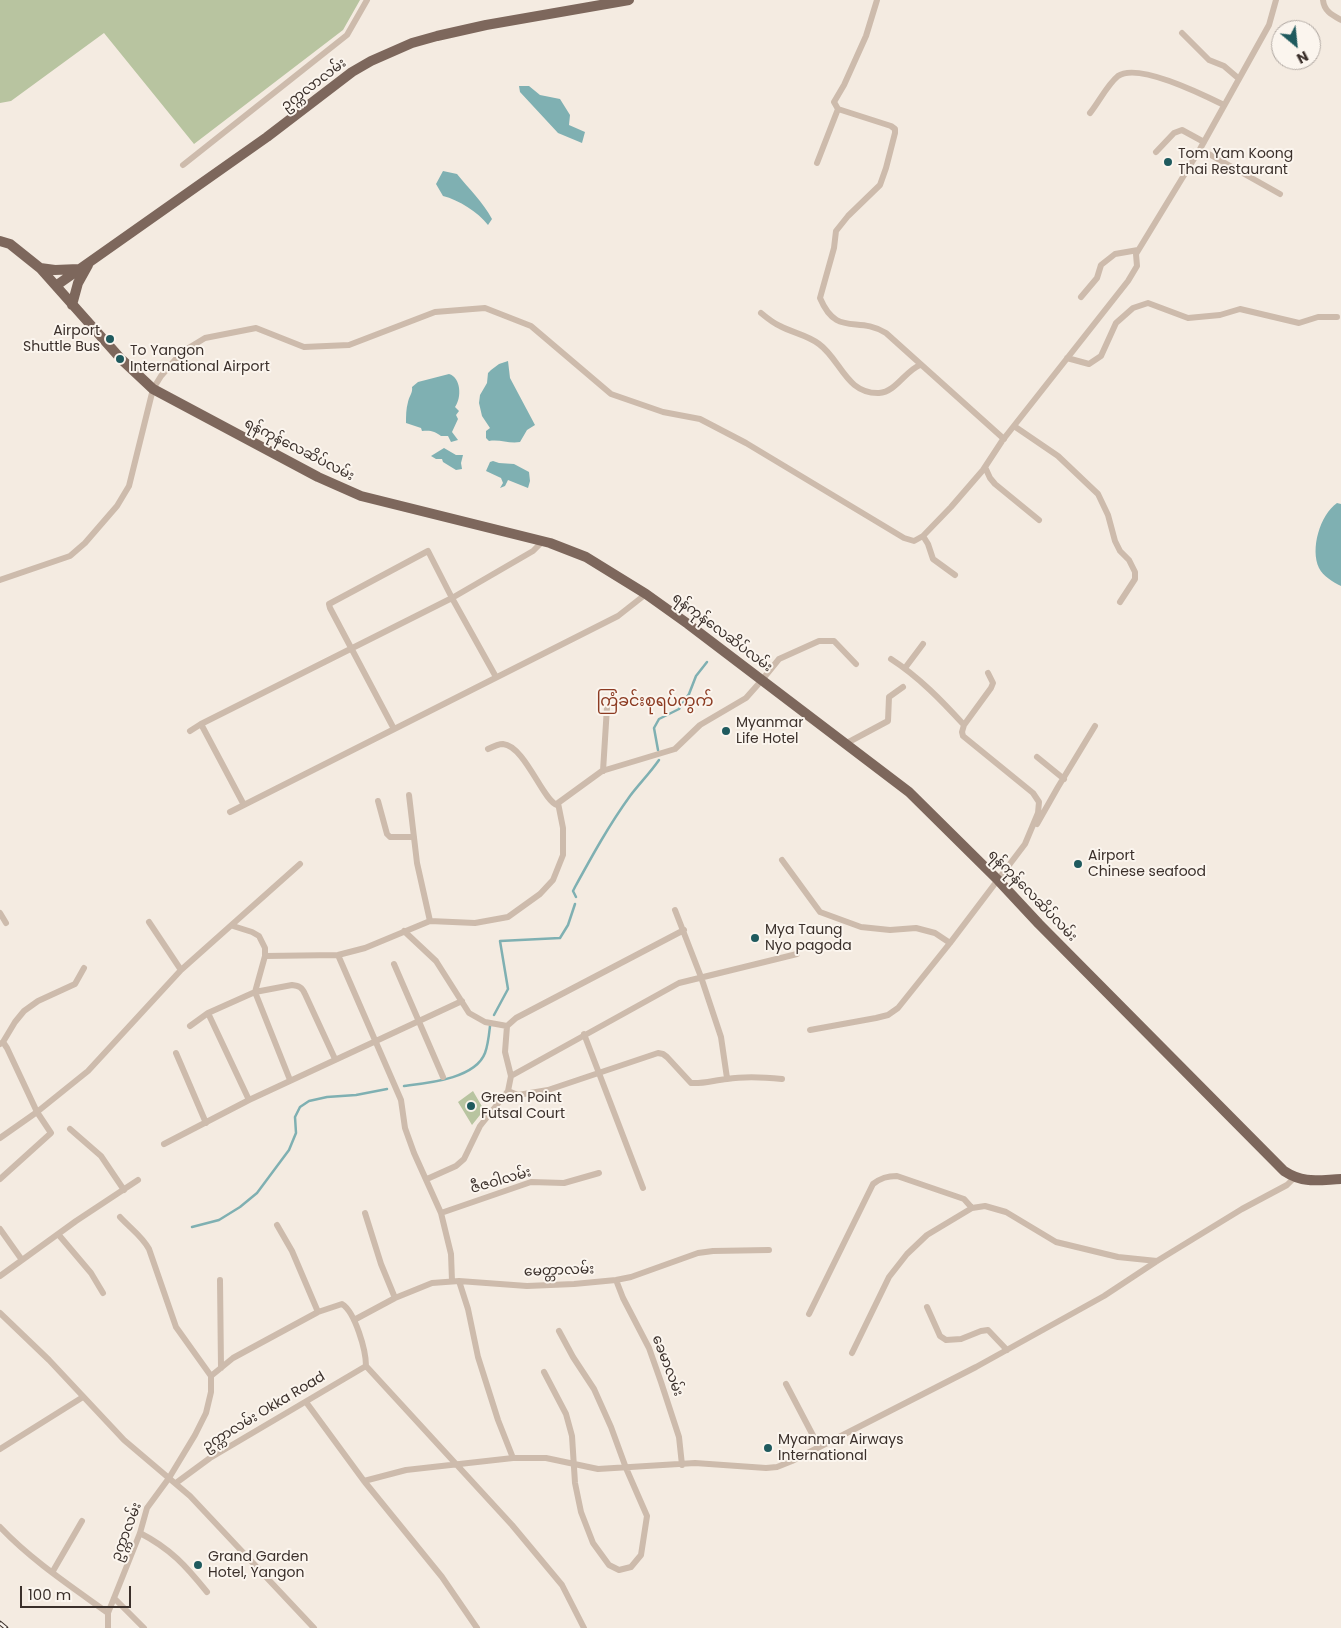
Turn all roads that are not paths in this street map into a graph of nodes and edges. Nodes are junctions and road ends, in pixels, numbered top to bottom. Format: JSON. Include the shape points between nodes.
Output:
{"nodes":[{"id":1,"x":367,"y":0,"type":"edge"},
{"id":2,"x":629,"y":0,"type":"edge"},
{"id":3,"x":877,"y":0,"type":"edge"},
{"id":4,"x":1276,"y":0,"type":"edge"},
{"id":5,"x":1323,"y":0,"type":"edge"},
{"id":6,"x":1341,"y":20,"type":"edge"},
{"id":7,"x":1182,"y":33,"type":"dead end"},
{"id":8,"x":1238,"y":78,"type":"junction"},
{"id":9,"x":1224,"y":105,"type":"junction"},
{"id":10,"x":838,"y":109,"type":"junction"},
{"id":11,"x":1090,"y":113,"type":"dead end"},
{"id":12,"x":1204,"y":142,"type":"junction"},
{"id":13,"x":1200,"y":150,"type":"junction"},
{"id":14,"x":1156,"y":152,"type":"dead end"},
{"id":15,"x":817,"y":163,"type":"dead end"},
{"id":16,"x":183,"y":165,"type":"dead end"},
{"id":17,"x":1280,"y":194,"type":"dead end"},
{"id":18,"x":0,"y":241,"type":"edge"},
{"id":19,"x":1138,"y":250,"type":"junction"},
{"id":20,"x":84,"y":266,"type":"junction"},
{"id":21,"x":40,"y":268,"type":"junction"},
{"id":22,"x":57,"y":285,"type":"junction"},
{"id":23,"x":1081,"y":297,"type":"dead end"},
{"id":24,"x":72,"y":305,"type":"junction"},
{"id":25,"x":760,"y":313,"type":"dead end"},
{"id":26,"x":1337,"y":317,"type":"dead end"},
{"id":27,"x":1067,"y":358,"type":"junction"},
{"id":28,"x":920,"y":365,"type":"junction"},
{"id":29,"x":153,"y":389,"type":"junction"},
{"id":30,"x":1014,"y":426,"type":"junction"},
{"id":31,"x":1004,"y":438,"type":"junction"},
{"id":32,"x":985,"y":467,"type":"junction"},
{"id":33,"x":1039,"y":520,"type":"dead end"},
{"id":34,"x":923,"y":536,"type":"junction"},
{"id":35,"x":542,"y":542,"type":"junction"},
{"id":36,"x":955,"y":576,"type":"dead end"},
{"id":37,"x":0,"y":580,"type":"edge"},
{"id":38,"x":646,"y":594,"type":"junction"},
{"id":39,"x":452,"y":598,"type":"junction"},
{"id":40,"x":1120,"y":602,"type":"dead end"},
{"id":41,"x":922,"y":644,"type":"dead end"},
{"id":42,"x":352,"y":649,"type":"junction"},
{"id":43,"x":891,"y":659,"type":"dead end"},
{"id":44,"x":856,"y":664,"type":"dead end"},
{"id":45,"x":905,"y":668,"type":"junction"},
{"id":46,"x":988,"y":674,"type":"dead end"},
{"id":47,"x":496,"y":677,"type":"junction"},
{"id":48,"x":762,"y":680,"type":"junction"},
{"id":49,"x":903,"y":687,"type":"dead end"},
{"id":50,"x":607,"y":707,"type":"dead end"},
{"id":51,"x":202,"y":724,"type":"junction"},
{"id":52,"x":964,"y":725,"type":"junction"},
{"id":53,"x":1095,"y":726,"type":"dead end"},
{"id":54,"x":394,"y":729,"type":"junction"},
{"id":55,"x":190,"y":731,"type":"dead end"},
{"id":56,"x":845,"y":744,"type":"junction"},
{"id":57,"x":488,"y":749,"type":"dead end"},
{"id":58,"x":1037,"y":757,"type":"dead end"},
{"id":59,"x":602,"y":771,"type":"junction"},
{"id":60,"x":1064,"y":779,"type":"junction"},
{"id":61,"x":409,"y":795,"type":"dead end"},
{"id":62,"x":378,"y":801,"type":"dead end"},
{"id":63,"x":244,"y":805,"type":"junction"},
{"id":64,"x":557,"y":805,"type":"junction"},
{"id":65,"x":230,"y":812,"type":"dead end"},
{"id":66,"x":1030,"y":833,"type":"junction"},
{"id":67,"x":414,"y":837,"type":"junction"},
{"id":68,"x":782,"y":860,"type":"dead end"},
{"id":69,"x":300,"y":864,"type":"dead end"},
{"id":70,"x":998,"y":880,"type":"junction"},
{"id":71,"x":675,"y":910,"type":"dead end"},
{"id":72,"x":0,"y":913,"type":"edge"},
{"id":73,"x":430,"y":921,"type":"junction"},
{"id":74,"x":149,"y":922,"type":"dead end"},
{"id":75,"x":6,"y":923,"type":"dead end"},
{"id":76,"x":233,"y":926,"type":"junction"},
{"id":77,"x":684,"y":930,"type":"junction"},
{"id":78,"x":404,"y":932,"type":"junction"},
{"id":79,"x":950,"y":943,"type":"junction"},
{"id":80,"x":797,"y":954,"type":"dead end"},
{"id":81,"x":338,"y":955,"type":"junction"},
{"id":82,"x":265,"y":956,"type":"junction"},
{"id":83,"x":394,"y":964,"type":"dead end"},
{"id":84,"x":84,"y":968,"type":"dead end"},
{"id":85,"x":181,"y":970,"type":"junction"},
{"id":86,"x":701,"y":977,"type":"junction"},
{"id":87,"x":255,"y":992,"type":"junction"},
{"id":88,"x":462,"y":1001,"type":"junction"},
{"id":89,"x":208,"y":1013,"type":"junction"},
{"id":90,"x":419,"y":1020,"type":"junction"},
{"id":91,"x":190,"y":1026,"type":"dead end"},
{"id":92,"x":507,"y":1026,"type":"junction"},
{"id":93,"x":810,"y":1030,"type":"dead end"},
{"id":94,"x":584,"y":1034,"type":"junction"},
{"id":95,"x":375,"y":1042,"type":"junction"},
{"id":96,"x":2,"y":1043,"type":"edge"},
{"id":97,"x":176,"y":1053,"type":"dead end"},
{"id":98,"x":335,"y":1059,"type":"junction"},
{"id":99,"x":599,"y":1073,"type":"junction"},
{"id":100,"x":511,"y":1076,"type":"junction"},
{"id":101,"x":443,"y":1077,"type":"dead end"},
{"id":102,"x":727,"y":1078,"type":"junction"},
{"id":103,"x":782,"y":1079,"type":"dead end"},
{"id":104,"x":290,"y":1080,"type":"junction"},
{"id":105,"x":508,"y":1091,"type":"junction"},
{"id":106,"x":249,"y":1100,"type":"junction"},
{"id":107,"x":37,"y":1112,"type":"junction"},
{"id":108,"x":206,"y":1123,"type":"junction"},
{"id":109,"x":70,"y":1129,"type":"dead end"},
{"id":110,"x":0,"y":1138,"type":"edge"},
{"id":111,"x":164,"y":1144,"type":"dead end"},
{"id":112,"x":599,"y":1174,"type":"dead end"},
{"id":113,"x":1294,"y":1178,"type":"junction"},
{"id":114,"x":0,"y":1179,"type":"edge"},
{"id":115,"x":1341,"y":1179,"type":"edge"},
{"id":116,"x":138,"y":1180,"type":"dead end"},
{"id":117,"x":428,"y":1180,"type":"junction"},
{"id":118,"x":643,"y":1188,"type":"dead end"},
{"id":119,"x":124,"y":1190,"type":"junction"},
{"id":120,"x":972,"y":1208,"type":"junction"},
{"id":121,"x":365,"y":1213,"type":"dead end"},
{"id":122,"x":441,"y":1213,"type":"junction"},
{"id":123,"x":120,"y":1217,"type":"dead end"},
{"id":124,"x":277,"y":1225,"type":"dead end"},
{"id":125,"x":0,"y":1229,"type":"edge"},
{"id":126,"x":58,"y":1234,"type":"junction"},
{"id":127,"x":770,"y":1250,"type":"dead end"},
{"id":128,"x":22,"y":1260,"type":"junction"},
{"id":129,"x":1157,"y":1261,"type":"junction"},
{"id":130,"x":0,"y":1276,"type":"edge"},
{"id":131,"x":220,"y":1280,"type":"dead end"},
{"id":132,"x":616,"y":1280,"type":"junction"},
{"id":133,"x":456,"y":1281,"type":"junction"},
{"id":134,"x":103,"y":1293,"type":"dead end"},
{"id":135,"x":395,"y":1298,"type":"junction"},
{"id":136,"x":927,"y":1307,"type":"dead end"},
{"id":137,"x":318,"y":1312,"type":"junction"},
{"id":138,"x":0,"y":1313,"type":"edge"},
{"id":139,"x":809,"y":1314,"type":"dead end"},
{"id":140,"x":354,"y":1320,"type":"junction"},
{"id":141,"x":559,"y":1331,"type":"dead end"},
{"id":142,"x":1007,"y":1350,"type":"junction"},
{"id":143,"x":852,"y":1353,"type":"dead end"},
{"id":144,"x":366,"y":1366,"type":"junction"},
{"id":145,"x":221,"y":1368,"type":"junction"},
{"id":146,"x":544,"y":1372,"type":"dead end"},
{"id":147,"x":211,"y":1376,"type":"junction"},
{"id":148,"x":786,"y":1384,"type":"dead end"},
{"id":149,"x":83,"y":1397,"type":"junction"},
{"id":150,"x":306,"y":1402,"type":"junction"},
{"id":151,"x":819,"y":1447,"type":"junction"},
{"id":152,"x":0,"y":1449,"type":"edge"},
{"id":153,"x":512,"y":1458,"type":"junction"},
{"id":154,"x":458,"y":1464,"type":"junction"},
{"id":155,"x":574,"y":1465,"type":"junction"},
{"id":156,"x":682,"y":1465,"type":"junction"},
{"id":157,"x":626,"y":1468,"type":"junction"},
{"id":158,"x":169,"y":1478,"type":"junction"},
{"id":159,"x":364,"y":1481,"type":"junction"},
{"id":160,"x":176,"y":1483,"type":"junction"},
{"id":161,"x":82,"y":1521,"type":"dead end"},
{"id":162,"x":0,"y":1527,"type":"edge"},
{"id":163,"x":140,"y":1533,"type":"junction"},
{"id":164,"x":52,"y":1572,"type":"junction"},
{"id":165,"x":207,"y":1592,"type":"dead end"},
{"id":166,"x":114,"y":1598,"type":"junction"},
{"id":167,"x":108,"y":1613,"type":"junction"},
{"id":168,"x":108,"y":1628,"type":"edge"},
{"id":169,"x":144,"y":1628,"type":"edge"},
{"id":170,"x":314,"y":1628,"type":"edge"},
{"id":171,"x":477,"y":1628,"type":"edge"},
{"id":172,"x":584,"y":1628,"type":"edge"}],
"edges":[{"from":1,"to":16,"type":"street","via":[[347,35]]},
{"from":2,"to":20,"type":"main road","name":"ဥက္ကလာလမ်း","via":[[437,36],[371,61]]},
{"from":3,"to":10,"type":"street","via":[[866,36],[834,102]]},
{"from":4,"to":8,"type":"street","via":[[1268,25]]},
{"from":5,"to":6,"type":"street","via":[[1329,13]]},
{"from":7,"to":8,"type":"street","via":[[1209,60],[1224,66]]},
{"from":8,"to":9,"type":"street"},
{"from":9,"to":11,"type":"street","via":[[1184,85],[1133,71],[1119,75]]},
{"from":9,"to":12,"type":"street"},
{"from":10,"to":15,"type":"street"},
{"from":10,"to":28,"type":"street","via":[[891,126],[895,132],[880,185],[836,231],[820,298],[835,320],[873,326],[902,346]]},
{"from":12,"to":13,"type":"street"},
{"from":12,"to":14,"type":"street","via":[[1182,130],[1174,133]]},
{"from":13,"to":17,"type":"street"},
{"from":13,"to":19,"type":"street"},
{"from":18,"to":21,"type":"main road","name":"ရန်ကုန်လေဆိပ်လမ်း","via":[[10,244]]},
{"from":19,"to":23,"type":"street","via":[[1115,254],[1101,265],[1097,278]]},
{"from":19,"to":27,"type":"street","via":[[1136,266],[1128,281]]},
{"from":20,"to":21,"type":"main road","via":[[55,270]]},
{"from":20,"to":22,"type":"main road","name":"ဥက္ကလာလမ်း"},
{"from":20,"to":24,"type":"main road"},
{"from":21,"to":22,"type":"main road","name":"ရန်ကုန်လေဆိပ်လမ်း"},
{"from":22,"to":24,"type":"main road","name":"ရန်ကုန်လေဆိပ်လမ်း"},
{"from":24,"to":29,"type":"main road","name":"ရန်ကုန်လေဆိပ်လမ်း"},
{"from":25,"to":28,"type":"street","via":[[780,327],[819,344],[830,353],[843,375],[863,390],[881,393]]},
{"from":26,"to":27,"type":"street","via":[[1318,317],[1300,323],[1240,309],[1220,315],[1188,318],[1148,303],[1133,308],[1116,323],[1101,356],[1089,364]]},
{"from":27,"to":30,"type":"street"},
{"from":28,"to":31,"type":"street"},
{"from":29,"to":34,"type":"street","via":[[182,352],[205,338],[256,328],[304,347],[349,344],[435,312],[485,308],[531,326],[611,394],[663,412],[700,419],[904,538],[914,541]]},
{"from":29,"to":35,"type":"main road","name":"ရန်ကုန်လေဆိပ်လမ်း","via":[[318,477],[361,496]]},
{"from":29,"to":37,"type":"street","via":[[129,486],[117,506],[70,556]]},
{"from":30,"to":31,"type":"street"},
{"from":30,"to":40,"type":"street","via":[[1058,456],[1098,494],[1108,515],[1114,541],[1135,572],[1135,579]]},
{"from":31,"to":32,"type":"street"},
{"from":32,"to":33,"type":"street","via":[[995,484]]},
{"from":32,"to":34,"type":"street"},
{"from":34,"to":36,"type":"street","via":[[933,559]]},
{"from":35,"to":38,"type":"main road","name":"ရန်ကုန်လေဆိပ်လမ်း","via":[[586,557]]},
{"from":35,"to":39,"type":"street","via":[[534,551]]},
{"from":38,"to":47,"type":"street","via":[[618,616]]},
{"from":38,"to":48,"type":"main road","name":"ရန်ကုန်လေဆိပ်လမ်း"},
{"from":39,"to":42,"type":"street"},
{"from":39,"to":42,"type":"street","via":[[428,551],[329,604]]},
{"from":39,"to":47,"type":"street"},
{"from":41,"to":45,"type":"street"},
{"from":42,"to":51,"type":"street"},
{"from":42,"to":54,"type":"street"},
{"from":43,"to":45,"type":"street"},
{"from":44,"to":48,"type":"street","via":[[834,641],[819,641],[779,659]]},
{"from":45,"to":52,"type":"street"},
{"from":46,"to":52,"type":"street","via":[[994,682]]},
{"from":47,"to":54,"type":"street"},
{"from":48,"to":56,"type":"main road","name":"ရန်ကုန်လေဆိပ်လမ်း"},
{"from":48,"to":59,"type":"street","via":[[746,698],[700,725],[676,749]]},
{"from":49,"to":56,"type":"street","via":[[889,697],[888,721]]},
{"from":50,"to":59,"type":"street"},
{"from":51,"to":55,"type":"street"},
{"from":51,"to":63,"type":"street"},
{"from":52,"to":66,"type":"street","via":[[963,736],[1033,793],[1039,802]]},
{"from":53,"to":60,"type":"street"},
{"from":54,"to":63,"type":"street"},
{"from":56,"to":70,"type":"main road","name":"ရန်ကုန်လေဆိပ်လမ်း","via":[[909,792]]},
{"from":57,"to":64,"type":"street","via":[[499,744],[510,747]]},
{"from":58,"to":60,"type":"street"},
{"from":59,"to":64,"type":"street"},
{"from":60,"to":66,"type":"street"},
{"from":61,"to":67,"type":"street"},
{"from":62,"to":67,"type":"street","via":[[390,837]]},
{"from":63,"to":65,"type":"street"},
{"from":64,"to":73,"type":"street","via":[[563,828],[563,855],[553,880],[540,894],[508,917],[475,923]]},
{"from":66,"to":70,"type":"street"},
{"from":67,"to":73,"type":"street"},
{"from":68,"to":79,"type":"street","via":[[820,912],[861,927],[916,928],[935,933]]},
{"from":69,"to":76,"type":"street"},
{"from":70,"to":79,"type":"street"},
{"from":70,"to":113,"type":"main road","name":"ရန်ကုန်လေဆိပ်လမ်း"},
{"from":71,"to":77,"type":"street"},
{"from":72,"to":75,"type":"street"},
{"from":73,"to":78,"type":"street"},
{"from":74,"to":85,"type":"street"},
{"from":76,"to":82,"type":"street","via":[[259,936]]},
{"from":76,"to":85,"type":"street"},
{"from":77,"to":86,"type":"street"},
{"from":77,"to":92,"type":"street","via":[[516,1018]]},
{"from":78,"to":81,"type":"street"},
{"from":78,"to":88,"type":"street","via":[[436,961]]},
{"from":79,"to":93,"type":"street","via":[[898,1008],[888,1015]]},
{"from":80,"to":86,"type":"street"},
{"from":81,"to":82,"type":"street"},
{"from":81,"to":95,"type":"street"},
{"from":82,"to":87,"type":"street"},
{"from":83,"to":90,"type":"street"},
{"from":84,"to":96,"type":"street","via":[[74,984],[24,1011]]},
{"from":85,"to":107,"type":"street","via":[[88,1070]]},
{"from":86,"to":94,"type":"street","via":[[679,983]]},
{"from":86,"to":102,"type":"street","via":[[721,1037]]},
{"from":87,"to":89,"type":"street"},
{"from":87,"to":98,"type":"street","via":[[292,986],[301,988]]},
{"from":87,"to":104,"type":"street"},
{"from":88,"to":90,"type":"street"},
{"from":88,"to":92,"type":"street","via":[[470,1012],[485,1022]]},
{"from":89,"to":91,"type":"street"},
{"from":89,"to":106,"type":"street"},
{"from":90,"to":95,"type":"street"},
{"from":90,"to":101,"type":"street"},
{"from":92,"to":100,"type":"street","via":[[505,1052]]},
{"from":94,"to":99,"type":"street"},
{"from":94,"to":100,"type":"street"},
{"from":95,"to":98,"type":"street"},
{"from":95,"to":117,"type":"street","via":[[401,1100],[405,1128]]},
{"from":96,"to":107,"type":"street"},
{"from":97,"to":108,"type":"street"},
{"from":98,"to":104,"type":"street"},
{"from":99,"to":102,"type":"street","via":[[658,1053],[667,1057],[691,1083]]},
{"from":99,"to":105,"type":"street","via":[[548,1090],[518,1095]]},
{"from":99,"to":118,"type":"street"},
{"from":100,"to":105,"type":"street"},
{"from":102,"to":103,"type":"street","via":[[756,1076]]},
{"from":104,"to":106,"type":"street"},
{"from":105,"to":117,"type":"street","via":[[480,1126],[464,1159]]},
{"from":106,"to":108,"type":"street"},
{"from":107,"to":110,"type":"street"},
{"from":107,"to":114,"type":"street","via":[[51,1134]]},
{"from":108,"to":111,"type":"street"},
{"from":109,"to":119,"type":"street","via":[[100,1156]]},
{"from":112,"to":122,"type":"street","name":"ဇီဇဝါလမ်း","via":[[564,1182],[531,1182]]},
{"from":113,"to":115,"type":"main road","via":[[1308,1181]]},
{"from":113,"to":129,"type":"street","via":[[1280,1190]]},
{"from":116,"to":119,"type":"street"},
{"from":117,"to":122,"type":"street"},
{"from":119,"to":126,"type":"street"},
{"from":120,"to":129,"type":"street","via":[[985,1206],[1006,1212],[1056,1242],[1118,1257]]},
{"from":120,"to":139,"type":"street","via":[[964,1199],[897,1176],[879,1179],[873,1184]]},
{"from":120,"to":143,"type":"street","via":[[927,1235],[907,1254],[889,1276]]},
{"from":121,"to":135,"type":"street"},
{"from":122,"to":133,"type":"street"},
{"from":123,"to":147,"type":"street","via":[[144,1238],[176,1327]]},
{"from":124,"to":137,"type":"street"},
{"from":125,"to":128,"type":"street"},
{"from":126,"to":128,"type":"street"},
{"from":126,"to":134,"type":"street"},
{"from":127,"to":132,"type":"street","name":"မေတ္တာလမ်း","via":[[713,1250]]},
{"from":128,"to":130,"type":"street"},
{"from":129,"to":142,"type":"street","via":[[1104,1296]]},
{"from":131,"to":145,"type":"street"},
{"from":132,"to":133,"type":"street","name":"မေတ္တာလမ်း","via":[[527,1286]]},
{"from":132,"to":156,"type":"street","name":"ခေမာလမ်း","via":[[662,1382],[679,1437]]},
{"from":133,"to":135,"type":"street","name":"မေတ္တာလမ်း","via":[[432,1283]]},
{"from":133,"to":153,"type":"street","via":[[468,1309],[478,1357]]},
{"from":135,"to":140,"type":"street","name":"မေတ္တာလမ်း"},
{"from":136,"to":142,"type":"street","via":[[940,1336],[946,1340],[961,1339],[988,1330]]},
{"from":137,"to":140,"type":"street","via":[[342,1304]]},
{"from":137,"to":145,"type":"street","via":[[233,1358]]},
{"from":138,"to":149,"type":"street"},
{"from":140,"to":144,"type":"street"},
{"from":141,"to":157,"type":"street","via":[[572,1357],[594,1388]]},
{"from":142,"to":151,"type":"street"},
{"from":144,"to":150,"type":"street","name":"ဥက္ကာလမ်း Okka Road"},
{"from":144,"to":154,"type":"street"},
{"from":145,"to":147,"type":"street"},
{"from":146,"to":155,"type":"street","via":[[566,1414],[572,1436]]},
{"from":147,"to":158,"type":"street","name":"ဥက္ကာလမ်း","via":[[206,1413]]},
{"from":148,"to":151,"type":"street"},
{"from":149,"to":152,"type":"street"},
{"from":149,"to":158,"type":"street","via":[[124,1440]]},
{"from":150,"to":159,"type":"street"},
{"from":150,"to":160,"type":"street","name":"ဥက္ကာလမ်း Okka Road","via":[[210,1458]]},
{"from":151,"to":156,"type":"street","via":[[778,1467]]},
{"from":153,"to":154,"type":"street"},
{"from":153,"to":155,"type":"street","via":[[546,1458]]},
{"from":154,"to":159,"type":"street","via":[[406,1470]]},
{"from":154,"to":172,"type":"street","via":[[562,1585]]},
{"from":155,"to":157,"type":"street","via":[[598,1469]]},
{"from":155,"to":157,"type":"street","via":[[581,1512],[593,1543],[609,1566],[619,1570],[631,1567],[641,1555],[647,1516]]},
{"from":156,"to":157,"type":"street"},
{"from":158,"to":160,"type":"street"},
{"from":158,"to":163,"type":"street","name":"ဥက္ကာလမ်း","via":[[147,1508]]},
{"from":159,"to":171,"type":"street","via":[[442,1577]]},
{"from":160,"to":170,"type":"street"},
{"from":161,"to":164,"type":"street"},
{"from":162,"to":164,"type":"street"},
{"from":163,"to":165,"type":"street","via":[[184,1563]]},
{"from":163,"to":166,"type":"street","name":"ဥက္ကာလမ်း"},
{"from":164,"to":167,"type":"street"},
{"from":166,"to":167,"type":"street","name":"ဥက္ကာလမ်း"},
{"from":166,"to":169,"type":"street"},
{"from":167,"to":168,"type":"street","name":"ဥက္ကာလမ်း"}]}
